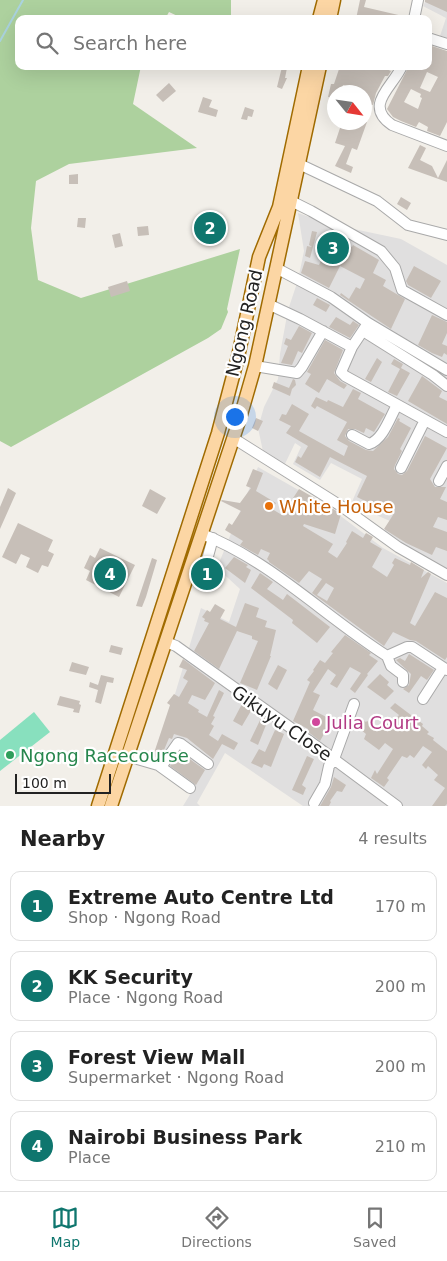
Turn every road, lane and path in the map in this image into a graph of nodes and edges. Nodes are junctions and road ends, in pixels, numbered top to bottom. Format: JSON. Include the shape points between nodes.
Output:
{"nodes":[{"id":1,"x":324,"y":0,"type":"edge"},
{"id":2,"x":334,"y":0,"type":"edge"},
{"id":3,"x":418,"y":0,"type":"edge"},
{"id":4,"x":321,"y":15,"type":"edge"},
{"id":5,"x":331,"y":15,"type":"edge"},
{"id":6,"x":415,"y":15,"type":"edge"},
{"id":7,"x":432,"y":39,"type":"edge"},
{"id":8,"x":447,"y":44,"type":"edge"},
{"id":9,"x":308,"y":70,"type":"edge"},
{"id":10,"x":319,"y":70,"type":"edge"},
{"id":11,"x":399,"y":70,"type":"edge"},
{"id":12,"x":447,"y":146,"type":"edge"},
{"id":13,"x":298,"y":164,"type":"junction"},
{"id":14,"x":291,"y":201,"type":"junction"},
{"id":15,"x":447,"y":236,"type":"edge"},
{"id":16,"x":276,"y":268,"type":"junction"},
{"id":17,"x":254,"y":282,"type":"junction"},
{"id":18,"x":272,"y":286,"type":"junction"},
{"id":19,"x":268,"y":304,"type":"junction"},
{"id":20,"x":447,"y":315,"type":"edge"},
{"id":21,"x":365,"y":327,"type":"junction"},
{"id":22,"x":323,"y":331,"type":"junction"},
{"id":23,"x":352,"y":346,"type":"junction"},
{"id":24,"x":254,"y":366,"type":"junction"},
{"id":25,"x":447,"y":370,"type":"edge"},
{"id":26,"x":447,"y":386,"type":"edge"},
{"id":27,"x":397,"y":405,"type":"junction"},
{"id":28,"x":425,"y":420,"type":"junction"},
{"id":29,"x":447,"y":432,"type":"edge"},
{"id":30,"x":218,"y":433,"type":"junction"},
{"id":31,"x":352,"y":436,"type":"dead end"},
{"id":32,"x":233,"y":438,"type":"junction"},
{"id":33,"x":447,"y":466,"type":"edge"},
{"id":34,"x":401,"y":468,"type":"dead end"},
{"id":35,"x":439,"y":481,"type":"dead end"},
{"id":36,"x":207,"y":536,"type":"junction"},
{"id":37,"x":207,"y":560,"type":"dead end"},
{"id":38,"x":447,"y":575,"type":"edge"},
{"id":39,"x":166,"y":642,"type":"junction"},
{"id":40,"x":387,"y":656,"type":"junction"},
{"id":41,"x":445,"y":669,"type":"edge"},
{"id":42,"x":403,"y":682,"type":"dead end"},
{"id":43,"x":423,"y":699,"type":"dead end"},
{"id":44,"x":354,"y":704,"type":"dead end"},
{"id":45,"x":127,"y":756,"type":"junction"},
{"id":46,"x":334,"y":759,"type":"junction"},
{"id":47,"x":208,"y":764,"type":"dead end"},
{"id":48,"x":162,"y":767,"type":"junction"},
{"id":49,"x":190,"y":788,"type":"dead end"},
{"id":50,"x":314,"y":803,"type":"dead end"},
{"id":51,"x":98,"y":806,"type":"edge"},
{"id":52,"x":111,"y":806,"type":"edge"},
{"id":53,"x":397,"y":806,"type":"edge"}],
"edges":[{"from":1,"to":4,"type":"main road"},
{"from":2,"to":5,"type":"main road"},
{"from":3,"to":6,"type":"street"},
{"from":7,"to":8,"type":"street"},
{"from":9,"to":17,"type":"main road","name":"Ngong Road","via":[[279,207],[259,257]]},
{"from":10,"to":13,"type":"main road","name":"Ngong Road"},
{"from":11,"to":12,"type":"street","via":[[380,101],[380,114],[392,125]]},
{"from":13,"to":14,"type":"main road","name":"Ngong Road"},
{"from":13,"to":15,"type":"street","via":[[377,201],[408,225]]},
{"from":14,"to":16,"type":"main road","name":"Ngong Road"},
{"from":14,"to":20,"type":"street","via":[[381,251],[395,268],[402,290]]},
{"from":16,"to":18,"type":"main road","name":"Ngong Road"},
{"from":16,"to":21,"type":"street","via":[[331,297]]},
{"from":17,"to":18,"type":"main road","via":[[265,278]]},
{"from":17,"to":30,"type":"main road","name":"Ngong Road"},
{"from":18,"to":19,"type":"main road","name":"Ngong Road"},
{"from":19,"to":22,"type":"street"},
{"from":19,"to":24,"type":"main road","name":"Ngong Road"},
{"from":21,"to":23,"type":"street"},
{"from":21,"to":25,"type":"street"},
{"from":21,"to":26,"type":"street"},
{"from":22,"to":23,"type":"street"},
{"from":22,"to":24,"type":"street","via":[[297,373]]},
{"from":23,"to":27,"type":"street","via":[[341,372]]},
{"from":24,"to":32,"type":"main road","name":"Ngong Road"},
{"from":27,"to":28,"type":"street"},
{"from":27,"to":31,"type":"street","via":[[374,443]]},
{"from":28,"to":29,"type":"street"},
{"from":28,"to":34,"type":"street"},
{"from":30,"to":32,"type":"main road"},
{"from":30,"to":51,"type":"main road","name":"Ngong Road"},
{"from":32,"to":36,"type":"main road","name":"Ngong Road"},
{"from":32,"to":38,"type":"street","via":[[334,501],[398,547]]},
{"from":33,"to":35,"type":"street"},
{"from":36,"to":37,"type":"street"},
{"from":36,"to":39,"type":"main road","name":"Ngong Road"},
{"from":36,"to":40,"type":"street","via":[[266,568]]},
{"from":39,"to":45,"type":"main road","name":"Ngong Road"},
{"from":39,"to":46,"type":"street","name":"Gikuyu Close"},
{"from":40,"to":41,"type":"street","via":[[412,647]]},
{"from":40,"to":42,"type":"street","via":[[392,667],[403,675]]},
{"from":41,"to":43,"type":"street"},
{"from":44,"to":46,"type":"street"},
{"from":45,"to":48,"type":"street"},
{"from":45,"to":52,"type":"main road","name":"Ngong Road"},
{"from":46,"to":50,"type":"street","via":[[328,766],[325,784]]},
{"from":46,"to":53,"type":"street","name":"Gikuyu Close"},
{"from":47,"to":48,"type":"street","via":[[178,743]]},
{"from":48,"to":49,"type":"street"}]}
